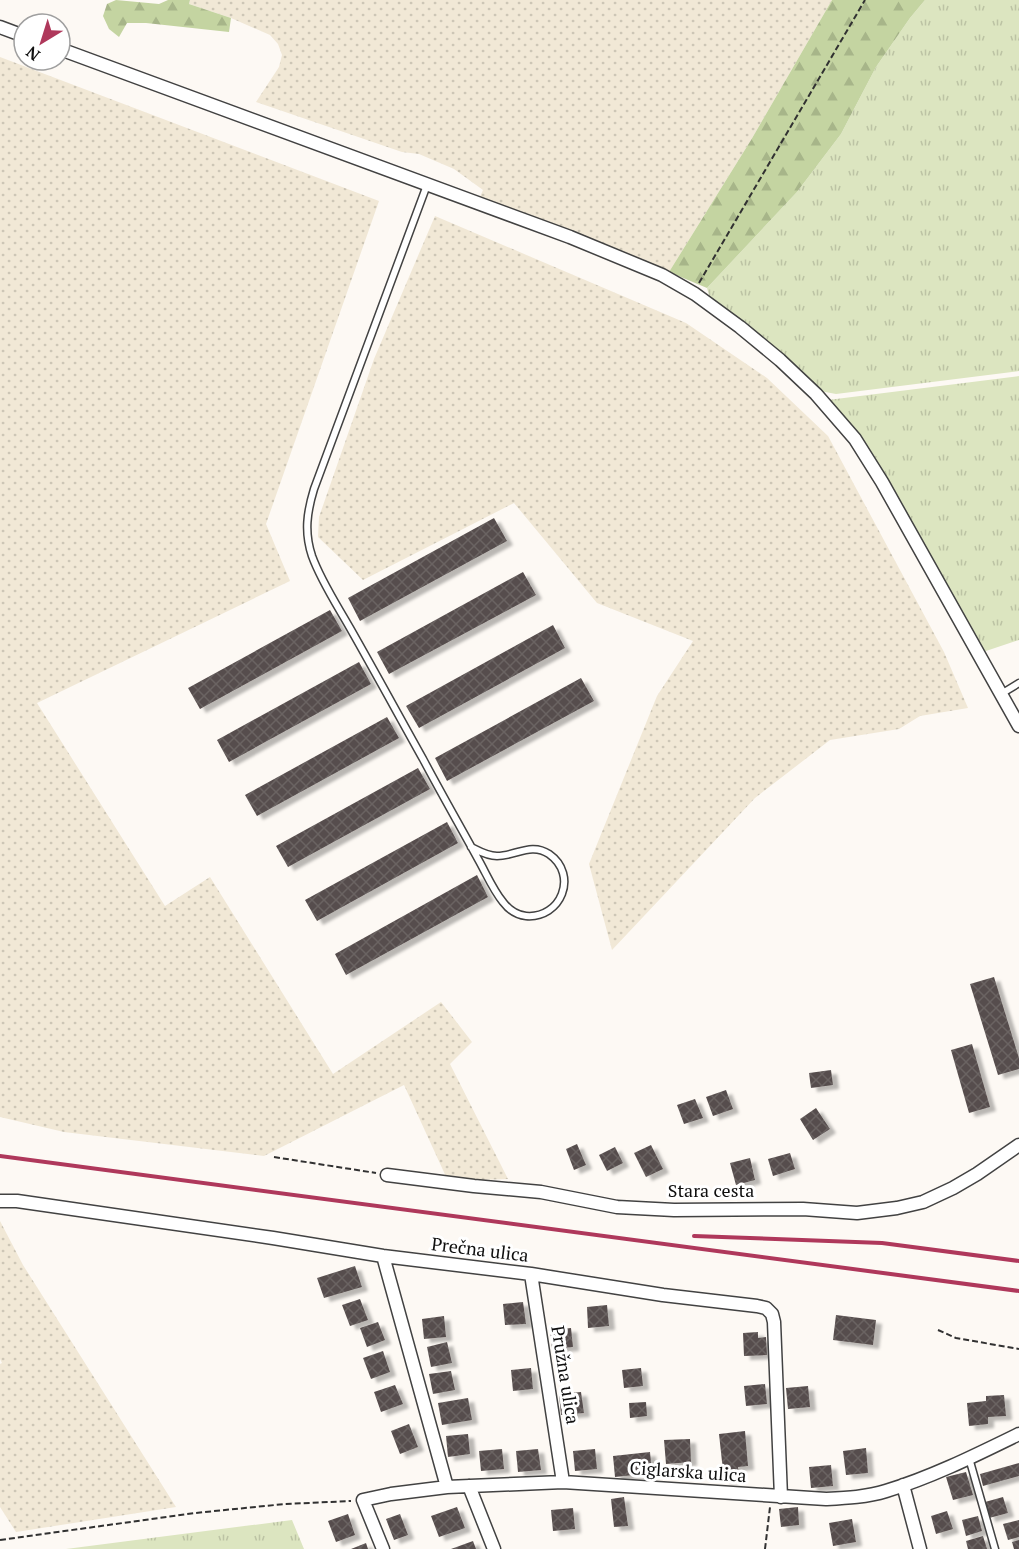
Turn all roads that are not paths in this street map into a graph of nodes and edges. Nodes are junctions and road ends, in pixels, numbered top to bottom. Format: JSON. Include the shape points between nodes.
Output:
{"nodes":[{"id":1,"x":72,"y":53,"type":"edge"},
{"id":2,"x":427,"y":185,"type":"junction"},
{"id":3,"x":1019,"y":683,"type":"edge"},
{"id":4,"x":1001,"y":694,"type":"junction"},
{"id":5,"x":1019,"y":726,"type":"edge"},
{"id":6,"x":471,"y":847,"type":"junction"},
{"id":7,"x":1019,"y":1145,"type":"edge"},
{"id":8,"x":387,"y":1174,"type":"road end"},
{"id":9,"x":0,"y":1200,"type":"edge"},
{"id":10,"x":383,"y":1256,"type":"junction"},
{"id":11,"x":531,"y":1274,"type":"junction"},
{"id":12,"x":1019,"y":1434,"type":"edge"},
{"id":13,"x":969,"y":1458,"type":"junction"},
{"id":14,"x":563,"y":1482,"type":"junction"},
{"id":15,"x":903,"y":1485,"type":"junction"},
{"id":16,"x":469,"y":1486,"type":"junction"},
{"id":17,"x":447,"y":1487,"type":"junction"},
{"id":18,"x":776,"y":1496,"type":"junction"},
{"id":19,"x":383,"y":1549,"type":"edge"},
{"id":20,"x":494,"y":1549,"type":"edge"},
{"id":21,"x":920,"y":1549,"type":"edge"},
{"id":22,"x":995,"y":1549,"type":"edge"}],
"edges":[{"from":1,"to":2,"type":"street"},
{"from":2,"to":4,"type":"street","via":[[662,275],[693,293],[780,360],[855,439]]},
{"from":2,"to":6,"type":"lane","via":[[314,489],[307,532],[318,569]]},
{"from":3,"to":4,"type":"lane"},
{"from":4,"to":5,"type":"street"},
{"from":6,"to":6,"type":"lane","via":[[510,910],[525,916],[542,913],[551,910],[561,897],[564,874],[555,859],[542,850],[533,848],[495,856]]},
{"from":7,"to":8,"type":"street","name":"Stara cesta","via":[[977,1174],[923,1202],[856,1213],[617,1207],[541,1192]]},
{"from":9,"to":10,"type":"street","name":"Prečna ulica"},
{"from":10,"to":11,"type":"street","name":"Prečna ulica"},
{"from":10,"to":17,"type":"street"},
{"from":11,"to":14,"type":"street","name":"Pružna ulica"},
{"from":11,"to":18,"type":"street","name":"Prečna ulica","via":[[766,1308],[774,1323]]},
{"from":12,"to":13,"type":"street","name":"Ciglarska ulica"},
{"from":13,"to":15,"type":"street","name":"Ciglarska ulica"},
{"from":13,"to":22,"type":"lane"},
{"from":14,"to":16,"type":"street","name":"Ciglarska ulica"},
{"from":14,"to":18,"type":"street","name":"Ciglarska ulica"},
{"from":15,"to":18,"type":"street","name":"Ciglarska ulica","via":[[862,1496]]},
{"from":15,"to":21,"type":"street"},
{"from":16,"to":17,"type":"street","name":"Ciglarska ulica"},
{"from":16,"to":20,"type":"street"},
{"from":17,"to":19,"type":"street","name":"Ciglarska ulica","via":[[363,1500]]}]}
